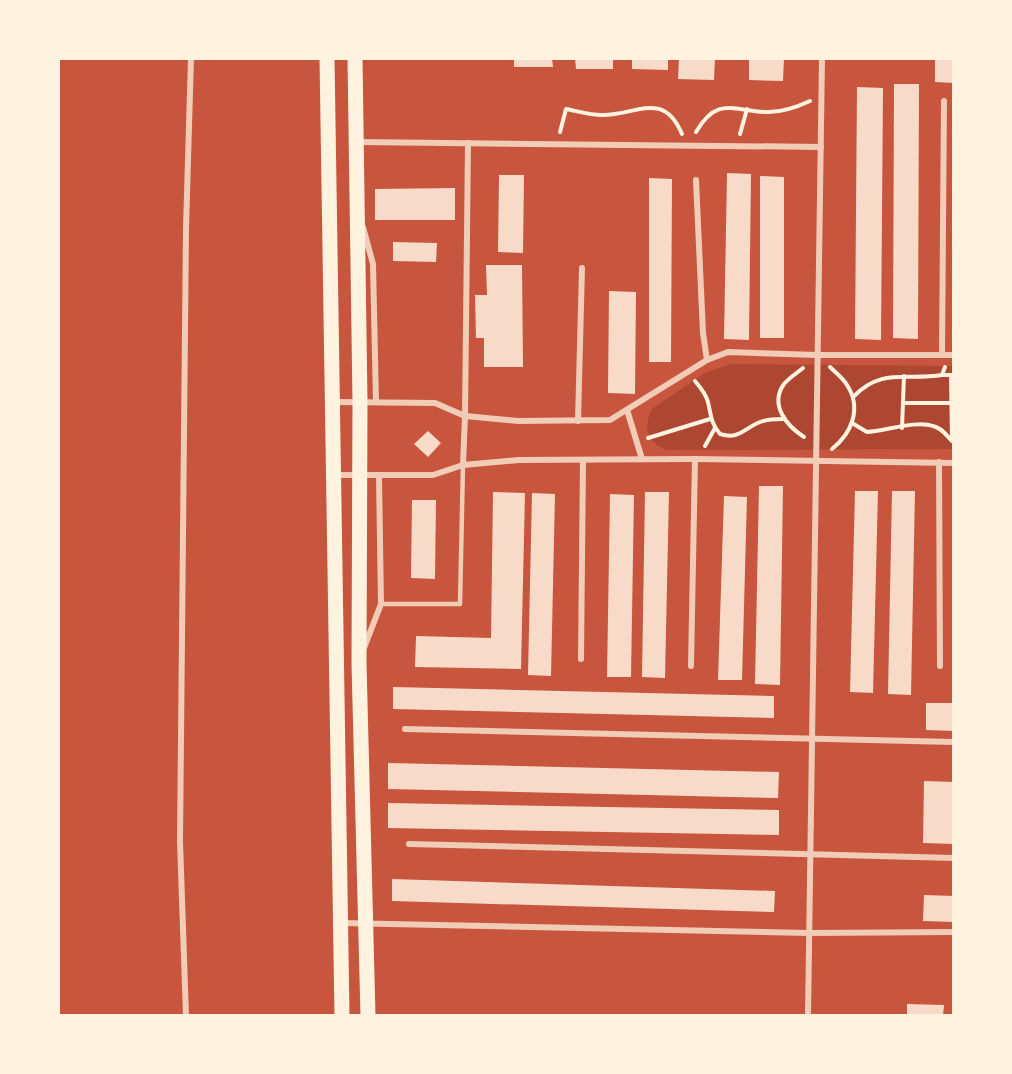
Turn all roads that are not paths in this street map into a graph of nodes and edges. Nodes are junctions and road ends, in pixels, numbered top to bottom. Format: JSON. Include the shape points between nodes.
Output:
{"nodes":[{"id":1,"x":191,"y":58,"type":"edge"},
{"id":2,"x":327,"y":58,"type":"edge"},
{"id":3,"x":355,"y":58,"type":"edge"},
{"id":4,"x":822,"y":58,"type":"edge"},
{"id":5,"x":945,"y":101,"type":"dead end"},
{"id":6,"x":357,"y":142,"type":"junction"},
{"id":7,"x":468,"y":143,"type":"junction"},
{"id":8,"x":821,"y":147,"type":"junction"},
{"id":9,"x":696,"y":180,"type":"dead end"},
{"id":10,"x":582,"y":268,"type":"dead end"},
{"id":11,"x":942,"y":354,"type":"junction"},
{"id":12,"x":818,"y":355,"type":"junction"},
{"id":13,"x":953,"y":355,"type":"edge"},
{"id":14,"x":706,"y":360,"type":"junction"},
{"id":15,"x":333,"y":402,"type":"junction"},
{"id":16,"x":368,"y":402,"type":"junction"},
{"id":17,"x":627,"y":410,"type":"junction"},
{"id":18,"x":465,"y":416,"type":"junction"},
{"id":19,"x":578,"y":421,"type":"junction"},
{"id":20,"x":583,"y":459,"type":"junction"},
{"id":21,"x":642,"y":459,"type":"junction"},
{"id":22,"x":695,"y":459,"type":"junction"},
{"id":23,"x":816,"y":460,"type":"junction"},
{"id":24,"x":939,"y":462,"type":"junction"},
{"id":25,"x":954,"y":463,"type":"edge"},
{"id":26,"x":463,"y":465,"type":"junction"},
{"id":27,"x":333,"y":475,"type":"junction"},
{"id":28,"x":360,"y":475,"type":"junction"},
{"id":29,"x":379,"y":476,"type":"junction"},
{"id":30,"x":381,"y":604,"type":"junction"},
{"id":31,"x":581,"y":659,"type":"dead end"},
{"id":32,"x":359,"y":663,"type":"junction"},
{"id":33,"x":691,"y":666,"type":"dead end"},
{"id":34,"x":940,"y":666,"type":"dead end"},
{"id":35,"x":405,"y":729,"type":"dead end"},
{"id":36,"x":813,"y":737,"type":"junction"},
{"id":37,"x":954,"y":742,"type":"edge"},
{"id":38,"x":409,"y":844,"type":"dead end"},
{"id":39,"x":811,"y":855,"type":"junction"},
{"id":40,"x":954,"y":858,"type":"edge"},
{"id":41,"x":340,"y":923,"type":"junction"},
{"id":42,"x":367,"y":924,"type":"junction"},
{"id":43,"x":810,"y":933,"type":"junction"},
{"id":44,"x":954,"y":933,"type":"edge"},
{"id":45,"x":186,"y":1016,"type":"edge"},
{"id":46,"x":342,"y":1016,"type":"edge"},
{"id":47,"x":368,"y":1016,"type":"edge"},
{"id":48,"x":808,"y":1016,"type":"edge"}],
"edges":[{"from":1,"to":45,"type":"street","via":[[180,841]]},
{"from":2,"to":15,"type":"main road"},
{"from":3,"to":6,"type":"main road"},
{"from":4,"to":8,"type":"street"},
{"from":5,"to":11,"type":"street"},
{"from":6,"to":7,"type":"street"},
{"from":6,"to":16,"type":"main road","via":[[356,204]]},
{"from":7,"to":8,"type":"street"},
{"from":7,"to":18,"type":"street"},
{"from":8,"to":12,"type":"street"},
{"from":9,"to":14,"type":"street"},
{"from":10,"to":19,"type":"street"},
{"from":11,"to":12,"type":"street"},
{"from":11,"to":13,"type":"street"},
{"from":12,"to":14,"type":"street","via":[[728,352]]},
{"from":12,"to":23,"type":"street"},
{"from":14,"to":17,"type":"street"},
{"from":15,"to":16,"type":"street"},
{"from":15,"to":27,"type":"main road"},
{"from":16,"to":18,"type":"street","via":[[435,403]]},
{"from":16,"to":28,"type":"main road"},
{"from":17,"to":19,"type":"street","via":[[610,420]]},
{"from":17,"to":21,"type":"street"},
{"from":18,"to":19,"type":"street"},
{"from":18,"to":26,"type":"street"},
{"from":20,"to":21,"type":"street"},
{"from":20,"to":26,"type":"street"},
{"from":20,"to":31,"type":"street"},
{"from":21,"to":22,"type":"street"},
{"from":22,"to":23,"type":"street"},
{"from":22,"to":33,"type":"street"},
{"from":23,"to":24,"type":"street"},
{"from":23,"to":36,"type":"street"},
{"from":24,"to":25,"type":"street"},
{"from":24,"to":34,"type":"street"},
{"from":26,"to":29,"type":"street","via":[[432,475]]},
{"from":26,"to":30,"type":"lane","via":[[460,604]]},
{"from":27,"to":28,"type":"street"},
{"from":27,"to":41,"type":"main road"},
{"from":28,"to":29,"type":"street"},
{"from":28,"to":32,"type":"main road"},
{"from":29,"to":30,"type":"street"},
{"from":30,"to":32,"type":"street"},
{"from":32,"to":42,"type":"main road"},
{"from":35,"to":36,"type":"street"},
{"from":36,"to":37,"type":"street"},
{"from":36,"to":39,"type":"street"},
{"from":38,"to":39,"type":"street"},
{"from":39,"to":40,"type":"street"},
{"from":39,"to":43,"type":"street"},
{"from":41,"to":42,"type":"street"},
{"from":41,"to":46,"type":"main road"},
{"from":42,"to":43,"type":"street"},
{"from":42,"to":47,"type":"main road"},
{"from":43,"to":44,"type":"street"},
{"from":43,"to":48,"type":"street"}]}
